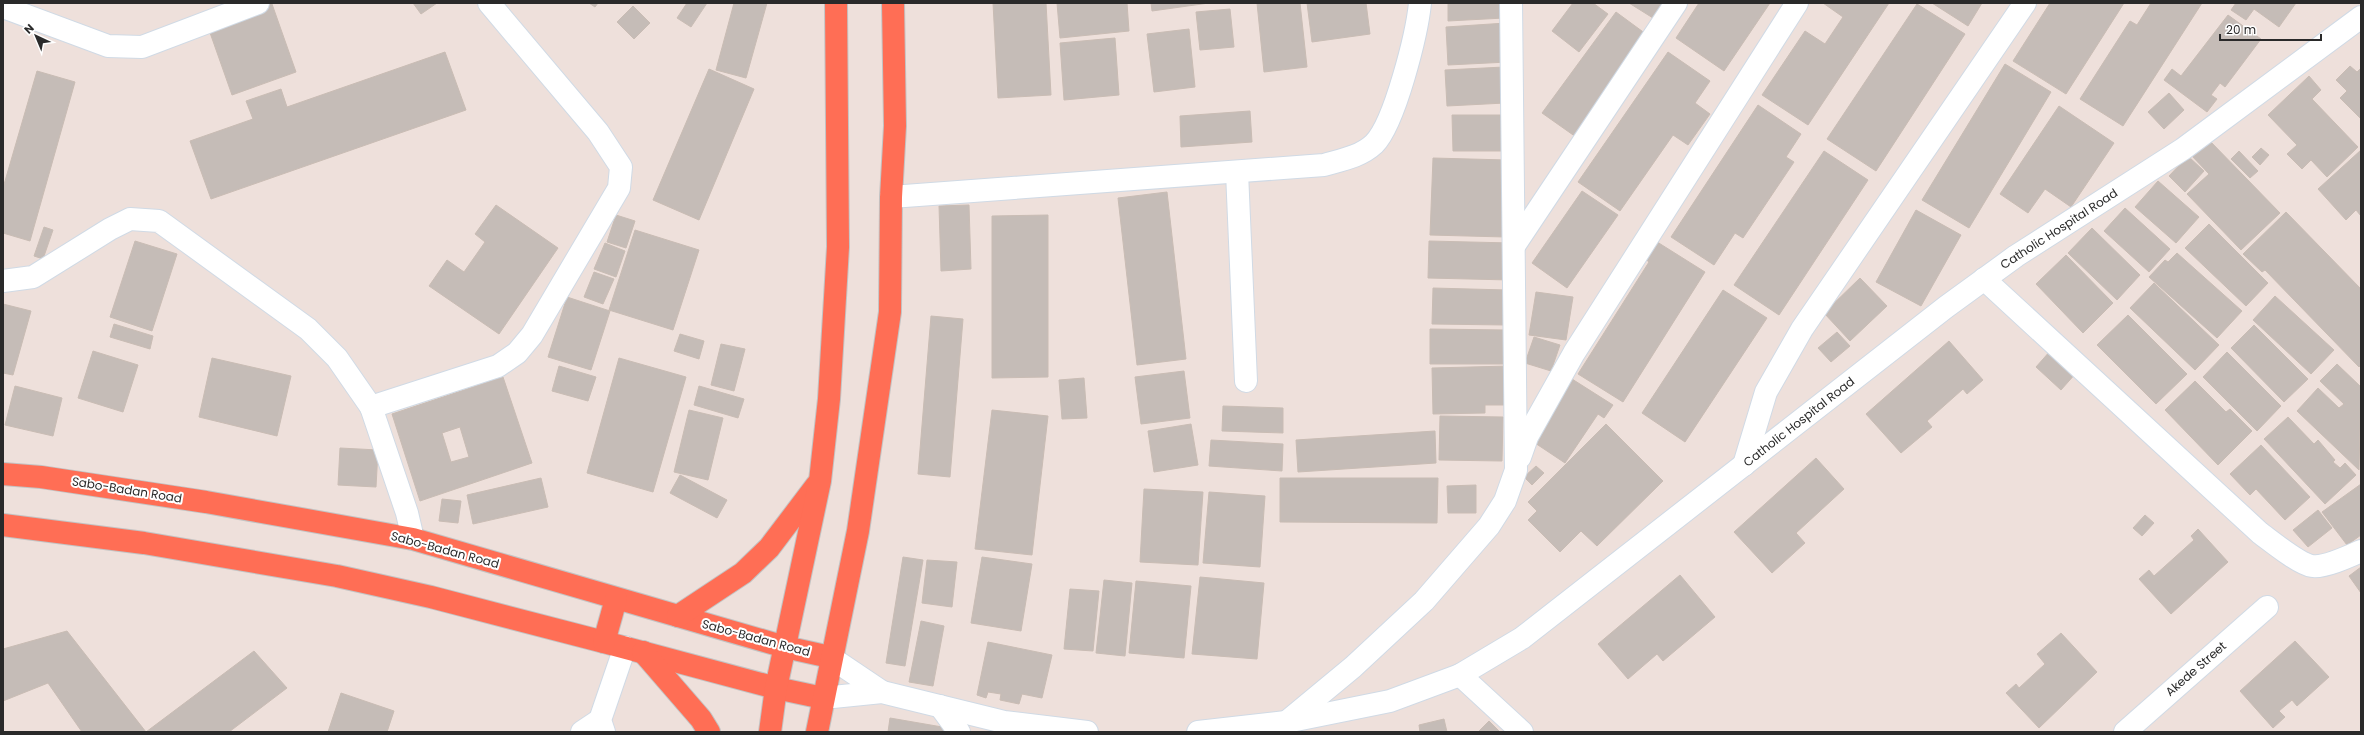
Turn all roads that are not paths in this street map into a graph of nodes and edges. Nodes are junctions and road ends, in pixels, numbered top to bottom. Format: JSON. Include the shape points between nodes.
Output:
{"nodes":[{"id":1,"x":258,"y":3,"type":"edge"},
{"id":2,"x":489,"y":3,"type":"edge"},
{"id":3,"x":836,"y":3,"type":"edge"},
{"id":4,"x":893,"y":3,"type":"edge"},
{"id":5,"x":1420,"y":3,"type":"edge"},
{"id":6,"x":1511,"y":3,"type":"edge"},
{"id":7,"x":1676,"y":3,"type":"edge"},
{"id":8,"x":1797,"y":3,"type":"edge"},
{"id":9,"x":2025,"y":3,"type":"edge"},
{"id":10,"x":3,"y":7,"type":"edge"},
{"id":11,"x":2361,"y":17,"type":"edge"},
{"id":12,"x":1237,"y":172,"type":"junction"},
{"id":13,"x":891,"y":197,"type":"junction"},
{"id":14,"x":1514,"y":246,"type":"junction"},
{"id":15,"x":1984,"y":279,"type":"junction"},
{"id":16,"x":3,"y":281,"type":"edge"},
{"id":17,"x":1246,"y":381,"type":"dead end"},
{"id":18,"x":371,"y":407,"type":"junction"},
{"id":19,"x":1744,"y":465,"type":"junction"},
{"id":20,"x":1516,"y":470,"type":"junction"},
{"id":21,"x":3,"y":474,"type":"edge"},
{"id":22,"x":820,"y":480,"type":"junction"},
{"id":23,"x":3,"y":525,"type":"edge"},
{"id":24,"x":413,"y":539,"type":"junction"},
{"id":25,"x":2361,"y":550,"type":"edge"},
{"id":26,"x":616,"y":599,"type":"junction"},
{"id":27,"x":2267,"y":607,"type":"dead end"},
{"id":28,"x":678,"y":616,"type":"junction"},
{"id":29,"x":604,"y":642,"type":"junction"},
{"id":30,"x":785,"y":647,"type":"junction"},
{"id":31,"x":634,"y":649,"type":"junction"},
{"id":32,"x":830,"y":657,"type":"junction"},
{"id":33,"x":1460,"y":676,"type":"junction"},
{"id":34,"x":776,"y":688,"type":"junction"},
{"id":35,"x":882,"y":692,"type":"junction"},
{"id":36,"x":823,"y":698,"type":"junction"},
{"id":37,"x":940,"y":706,"type":"junction"},
{"id":38,"x":1286,"y":722,"type":"junction"},
{"id":39,"x":602,"y":726,"type":"edge"},
{"id":40,"x":582,"y":732,"type":"edge"},
{"id":41,"x":709,"y":732,"type":"edge"},
{"id":42,"x":770,"y":732,"type":"edge"},
{"id":43,"x":817,"y":732,"type":"edge"},
{"id":44,"x":959,"y":732,"type":"edge"},
{"id":45,"x":1087,"y":732,"type":"edge"},
{"id":46,"x":1198,"y":732,"type":"edge"},
{"id":47,"x":1522,"y":732,"type":"edge"},
{"id":48,"x":2125,"y":732,"type":"edge"}],
"edges":[{"from":1,"to":10,"type":"street","via":[[142,47],[108,46]]},
{"from":2,"to":18,"type":"street","via":[[598,132],[621,167],[619,188],[532,335],[517,353],[498,366]]},
{"from":3,"to":22,"type":"highway","via":[[838,247],[830,399]]},
{"from":4,"to":13,"type":"highway","via":[[895,126]]},
{"from":5,"to":12,"type":"street","via":[[1418,27],[1388,124],[1374,144],[1357,156],[1324,165]]},
{"from":6,"to":14,"type":"street"},
{"from":7,"to":14,"type":"street"},
{"from":8,"to":20,"type":"street","via":[[1574,353],[1527,437]]},
{"from":9,"to":19,"type":"street","via":[[1802,329],[1766,392]]},
{"from":11,"to":15,"type":"street","name":"Catholic Hospital Road","via":[[2183,149]]},
{"from":12,"to":13,"type":"street"},
{"from":12,"to":17,"type":"street"},
{"from":13,"to":32,"type":"highway","via":[[890,312],[879,397],[858,531]]},
{"from":14,"to":20,"type":"street"},
{"from":15,"to":19,"type":"street","name":"Catholic Hospital Road"},
{"from":15,"to":25,"type":"street","via":[[2260,533],[2286,552],[2312,566],[2345,559]]},
{"from":16,"to":18,"type":"street","via":[[33,277],[130,219],[159,221],[308,329],[337,358]]},
{"from":18,"to":24,"type":"street","via":[[407,513]]},
{"from":19,"to":33,"type":"street","name":"Catholic Hospital Road","via":[[1522,638]]},
{"from":20,"to":38,"type":"street","via":[[1505,501],[1489,526],[1424,601],[1353,667]]},
{"from":21,"to":24,"type":"highway","name":"Sabo-Badan Road","via":[[40,477],[206,502]]},
{"from":22,"to":28,"type":"highway","via":[[769,548],[742,573]]},
{"from":22,"to":30,"type":"highway"},
{"from":23,"to":29,"type":"highway","via":[[144,543],[337,576]]},
{"from":24,"to":26,"type":"highway","name":"Sabo-Badan Road"},
{"from":26,"to":28,"type":"highway","name":"Sabo-Badan Road"},
{"from":26,"to":29,"type":"highway"},
{"from":27,"to":48,"type":"street","name":"Akede Street"},
{"from":28,"to":30,"type":"highway","name":"Sabo-Badan Road"},
{"from":29,"to":31,"type":"highway"},
{"from":30,"to":32,"type":"highway","name":"Sabo-Badan Road"},
{"from":30,"to":34,"type":"highway"},
{"from":31,"to":34,"type":"highway"},
{"from":31,"to":39,"type":"street"},
{"from":31,"to":41,"type":"highway","via":[[701,719]]},
{"from":32,"to":35,"type":"street"},
{"from":32,"to":36,"type":"highway"},
{"from":33,"to":38,"type":"street","name":"Catholic Hospital Road","via":[[1390,701]]},
{"from":33,"to":47,"type":"street"},
{"from":34,"to":36,"type":"highway"},
{"from":34,"to":42,"type":"highway"},
{"from":35,"to":36,"type":"street"},
{"from":35,"to":37,"type":"street"},
{"from":36,"to":43,"type":"highway"},
{"from":37,"to":44,"type":"street"},
{"from":37,"to":45,"type":"street","via":[[1004,722]]},
{"from":38,"to":46,"type":"street","name":"Catholic Hospital Road"},
{"from":39,"to":40,"type":"street"}]}
